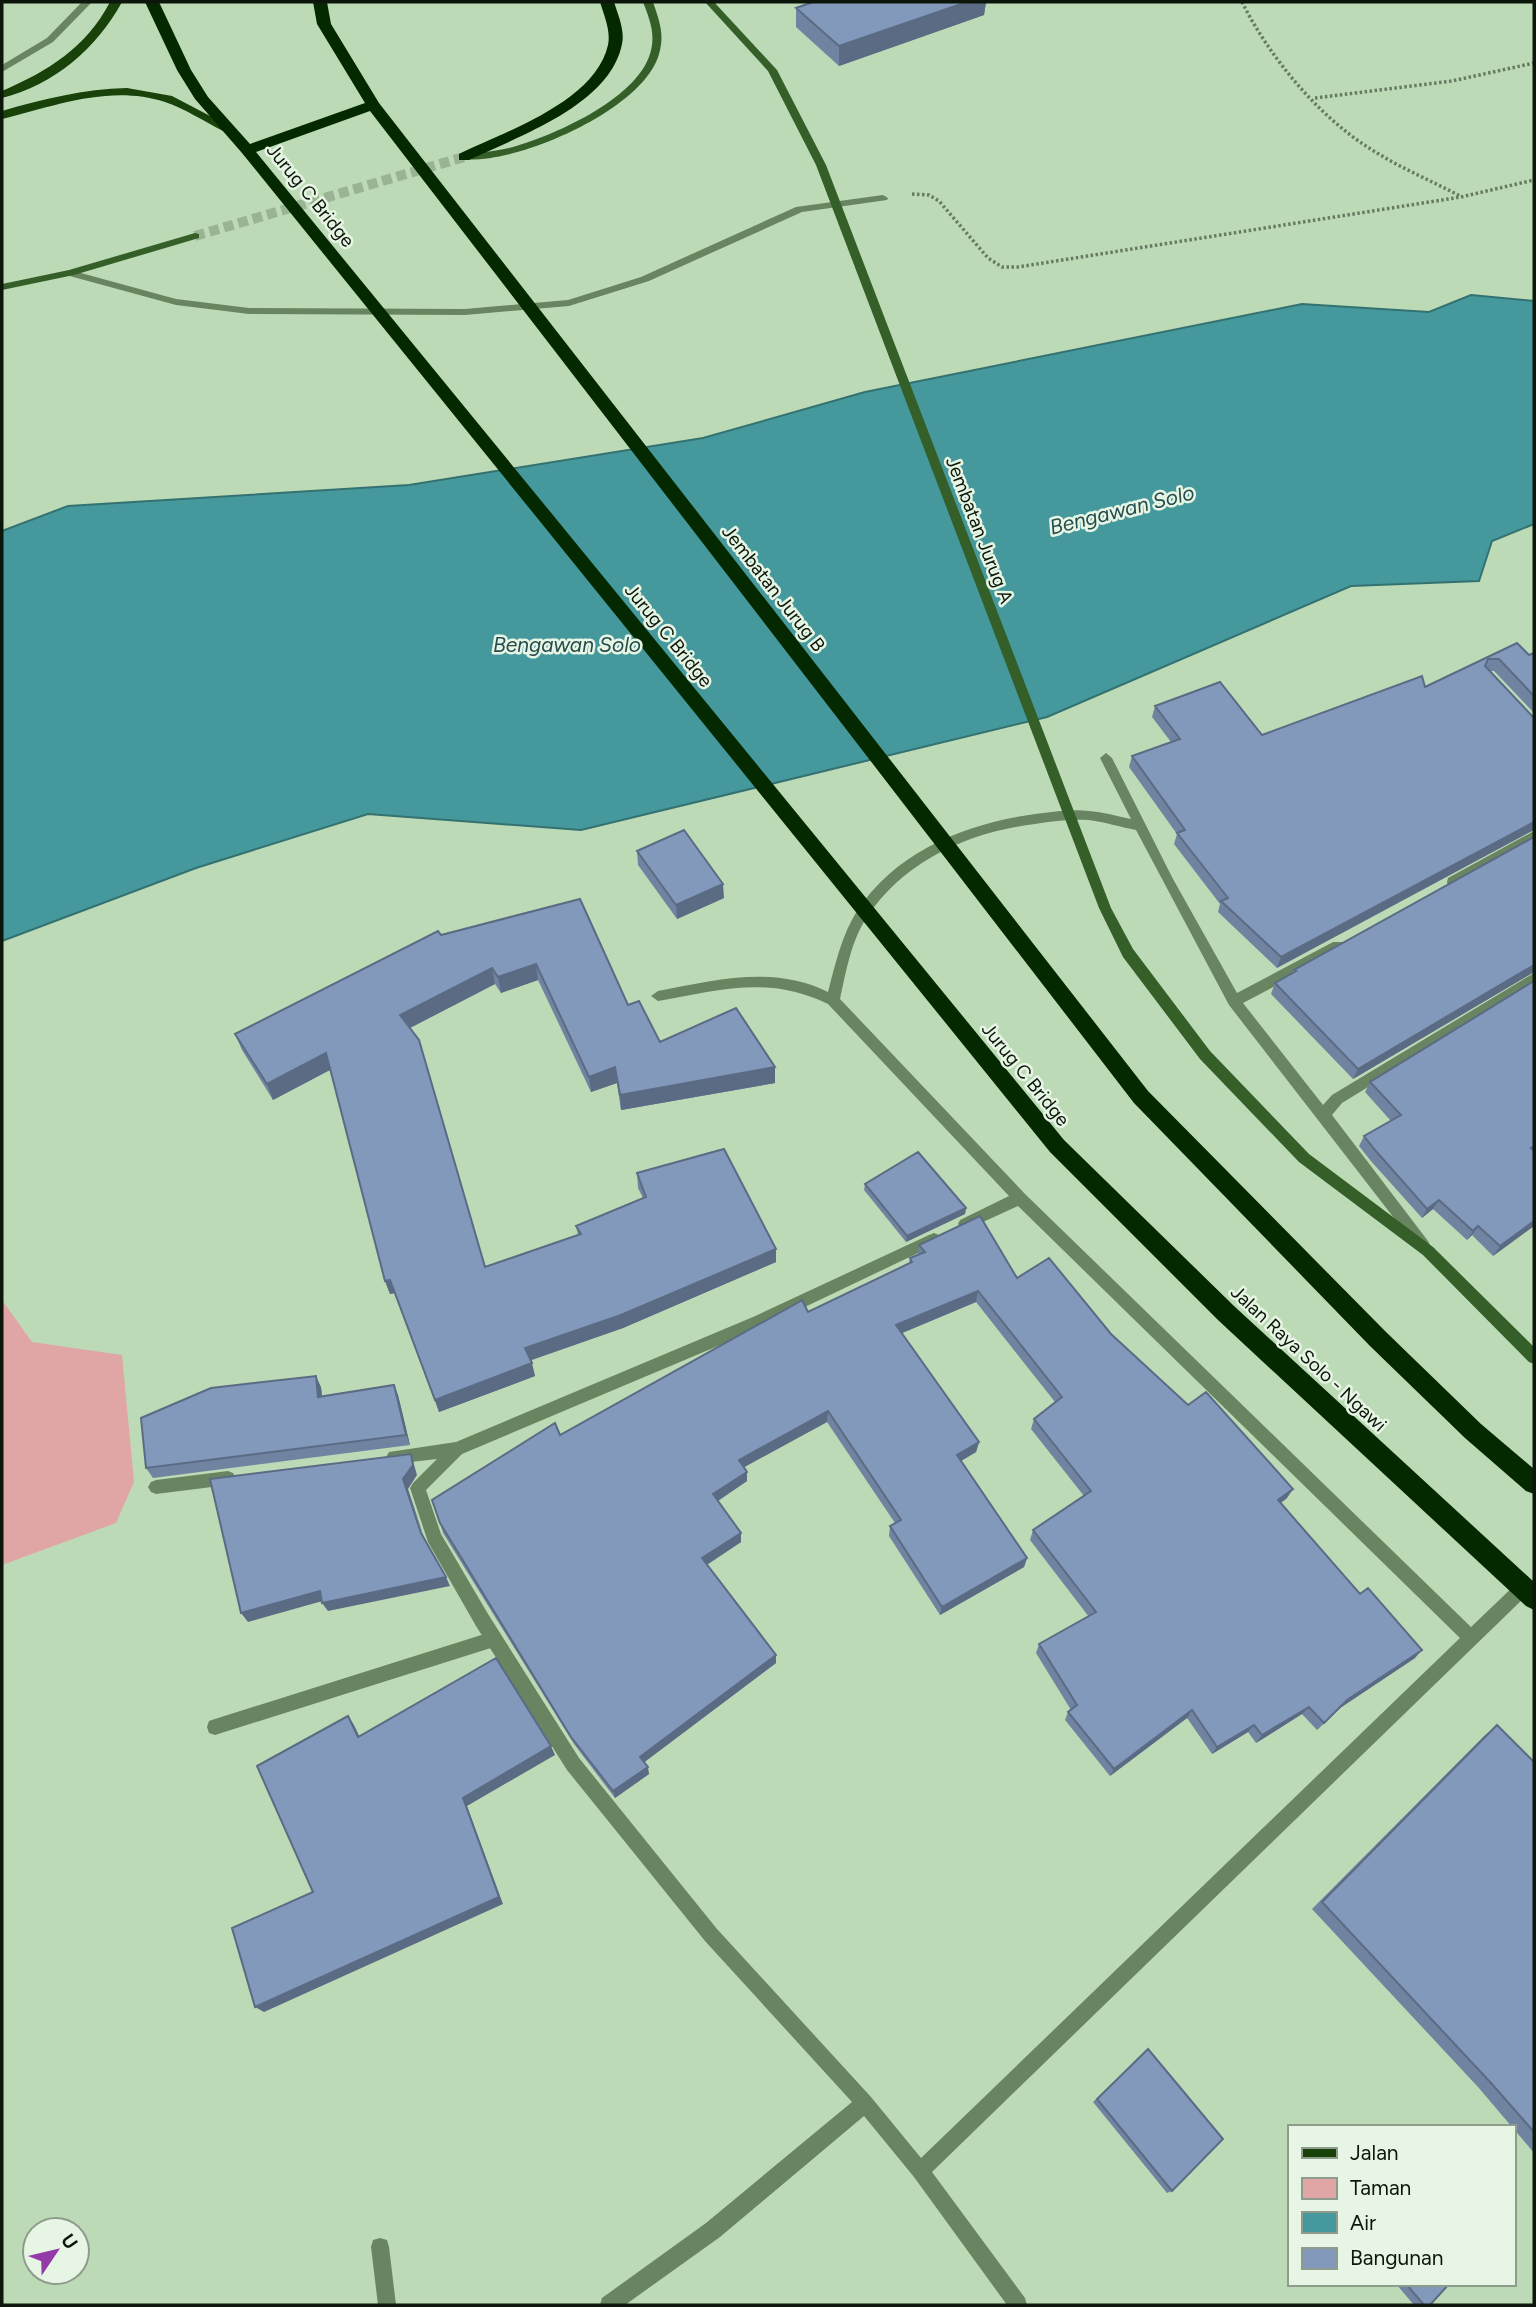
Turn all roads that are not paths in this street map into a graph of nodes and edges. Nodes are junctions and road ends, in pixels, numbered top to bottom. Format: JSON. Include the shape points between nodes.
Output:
{"nodes":[{"id":1,"x":87,"y":2,"type":"edge"},
{"id":2,"x":116,"y":2,"type":"edge"},
{"id":3,"x":152,"y":2,"type":"edge"},
{"id":4,"x":320,"y":2,"type":"edge"},
{"id":5,"x":336,"y":2,"type":"edge"},
{"id":6,"x":607,"y":2,"type":"edge"},
{"id":7,"x":648,"y":2,"type":"edge"},
{"id":8,"x":709,"y":2,"type":"edge"},
{"id":9,"x":324,"y":24,"type":"junction"},
{"id":10,"x":2,"y":69,"type":"edge"},
{"id":11,"x":2,"y":95,"type":"edge"},
{"id":12,"x":373,"y":105,"type":"junction"},
{"id":13,"x":2,"y":115,"type":"edge"},
{"id":14,"x":228,"y":128,"type":"junction"},
{"id":15,"x":247,"y":150,"type":"junction"},
{"id":16,"x":464,"y":157,"type":"joint"},
{"id":17,"x":883,"y":198,"type":"road end"},
{"id":18,"x":195,"y":236,"type":"tunnel mouth"},
{"id":19,"x":70,"y":273,"type":"junction"},
{"id":20,"x":2,"y":287,"type":"edge"},
{"id":21,"x":1106,"y":758,"type":"dead end"},
{"id":22,"x":1139,"y":826,"type":"junction"},
{"id":23,"x":1534,"y":836,"type":"edge"},
{"id":24,"x":1438,"y":890,"type":"edge"},
{"id":25,"x":1348,"y":940,"type":"edge"},
{"id":26,"x":1534,"y":978,"type":"edge"},
{"id":27,"x":658,"y":996,"type":"dead end"},
{"id":28,"x":833,"y":1000,"type":"junction"},
{"id":29,"x":1234,"y":1001,"type":"junction"},
{"id":30,"x":1325,"y":1119,"type":"junction"},
{"id":31,"x":1057,"y":1146,"type":"joint"},
{"id":32,"x":1020,"y":1198,"type":"junction"},
{"id":33,"x":1428,"y":1251,"type":"junction"},
{"id":34,"x":1534,"y":1357,"type":"edge"},
{"id":35,"x":457,"y":1449,"type":"junction"},
{"id":36,"x":375,"y":1459,"type":"edge"},
{"id":37,"x":238,"y":1476,"type":"edge"},
{"id":38,"x":1534,"y":1483,"type":"edge"},
{"id":39,"x":156,"y":1487,"type":"edge"},
{"id":40,"x":1529,"y":1593,"type":"edge"},
{"id":41,"x":1471,"y":1638,"type":"junction"},
{"id":42,"x":494,"y":1639,"type":"junction"},
{"id":43,"x":215,"y":1727,"type":"dead end"},
{"id":44,"x":865,"y":2103,"type":"junction"},
{"id":45,"x":920,"y":2171,"type":"junction"},
{"id":46,"x":380,"y":2247,"type":"dead end"},
{"id":47,"x":387,"y":2305,"type":"edge"},
{"id":48,"x":609,"y":2305,"type":"edge"},
{"id":49,"x":1018,"y":2305,"type":"edge"}],
"edges":[{"from":1,"to":10,"type":"street","via":[[50,40]]},
{"from":2,"to":11,"type":"main road","via":[[104,29],[69,61]]},
{"from":3,"to":14,"type":"highway","name":"Jurug C Bridge","via":[[202,99]]},
{"from":4,"to":9,"type":"highway"},
{"from":5,"to":9,"type":"highway"},
{"from":6,"to":16,"type":"highway","via":[[615,44],[608,63],[592,83],[570,104]]},
{"from":7,"to":16,"type":"street","via":[[657,23],[653,58],[618,101],[557,135],[510,151]]},
{"from":8,"to":33,"type":"street","name":"Jembatan Jurug A","via":[[772,70],[821,165],[1105,908],[1128,953],[1205,1055],[1304,1158]]},
{"from":9,"to":12,"type":"highway","name":"Jembatan Jurug B"},
{"from":12,"to":15,"type":"highway"},
{"from":12,"to":38,"type":"highway","name":"Jembatan Jurug B","via":[[1142,1097],[1378,1339]]},
{"from":13,"to":14,"type":"main road","via":[[82,96],[122,93],[167,99]]},
{"from":14,"to":15,"type":"highway","name":"Jurug C Bridge"},
{"from":15,"to":31,"type":"highway","name":"Jurug C Bridge"},
{"from":17,"to":19,"type":"street","via":[[800,209],[645,279],[569,303],[465,312],[249,311],[176,302]]},
{"from":18,"to":19,"type":"street"},
{"from":19,"to":20,"type":"street"},
{"from":21,"to":22,"type":"street"},
{"from":22,"to":28,"type":"street","via":[[1084,815],[1029,819],[978,830],[927,852],[893,877],[862,913],[843,957]]},
{"from":22,"to":29,"type":"street"},
{"from":23,"to":24,"type":"street"},
{"from":25,"to":29,"type":"street"},
{"from":26,"to":30,"type":"street","via":[[1338,1099]]},
{"from":27,"to":28,"type":"street","via":[[763,979],[792,981]]},
{"from":28,"to":32,"type":"street"},
{"from":29,"to":30,"type":"street"},
{"from":30,"to":33,"type":"street"},
{"from":31,"to":40,"type":"highway","name":"Jalan Raya Solo - Ngawi","via":[[1226,1313]]},
{"from":32,"to":35,"type":"street","via":[[758,1322]]},
{"from":32,"to":41,"type":"street"},
{"from":33,"to":34,"type":"street","name":"Jembatan Jurug A"},
{"from":35,"to":36,"type":"street"},
{"from":35,"to":42,"type":"street","via":[[418,1488],[434,1537]]},
{"from":37,"to":39,"type":"street"},
{"from":40,"to":41,"type":"street"},
{"from":41,"to":45,"type":"street"},
{"from":42,"to":43,"type":"street"},
{"from":42,"to":44,"type":"street","via":[[573,1764],[711,1935]]},
{"from":44,"to":45,"type":"street"},
{"from":44,"to":48,"type":"street","via":[[713,2230]]},
{"from":45,"to":49,"type":"street"},
{"from":46,"to":47,"type":"street"}]}
